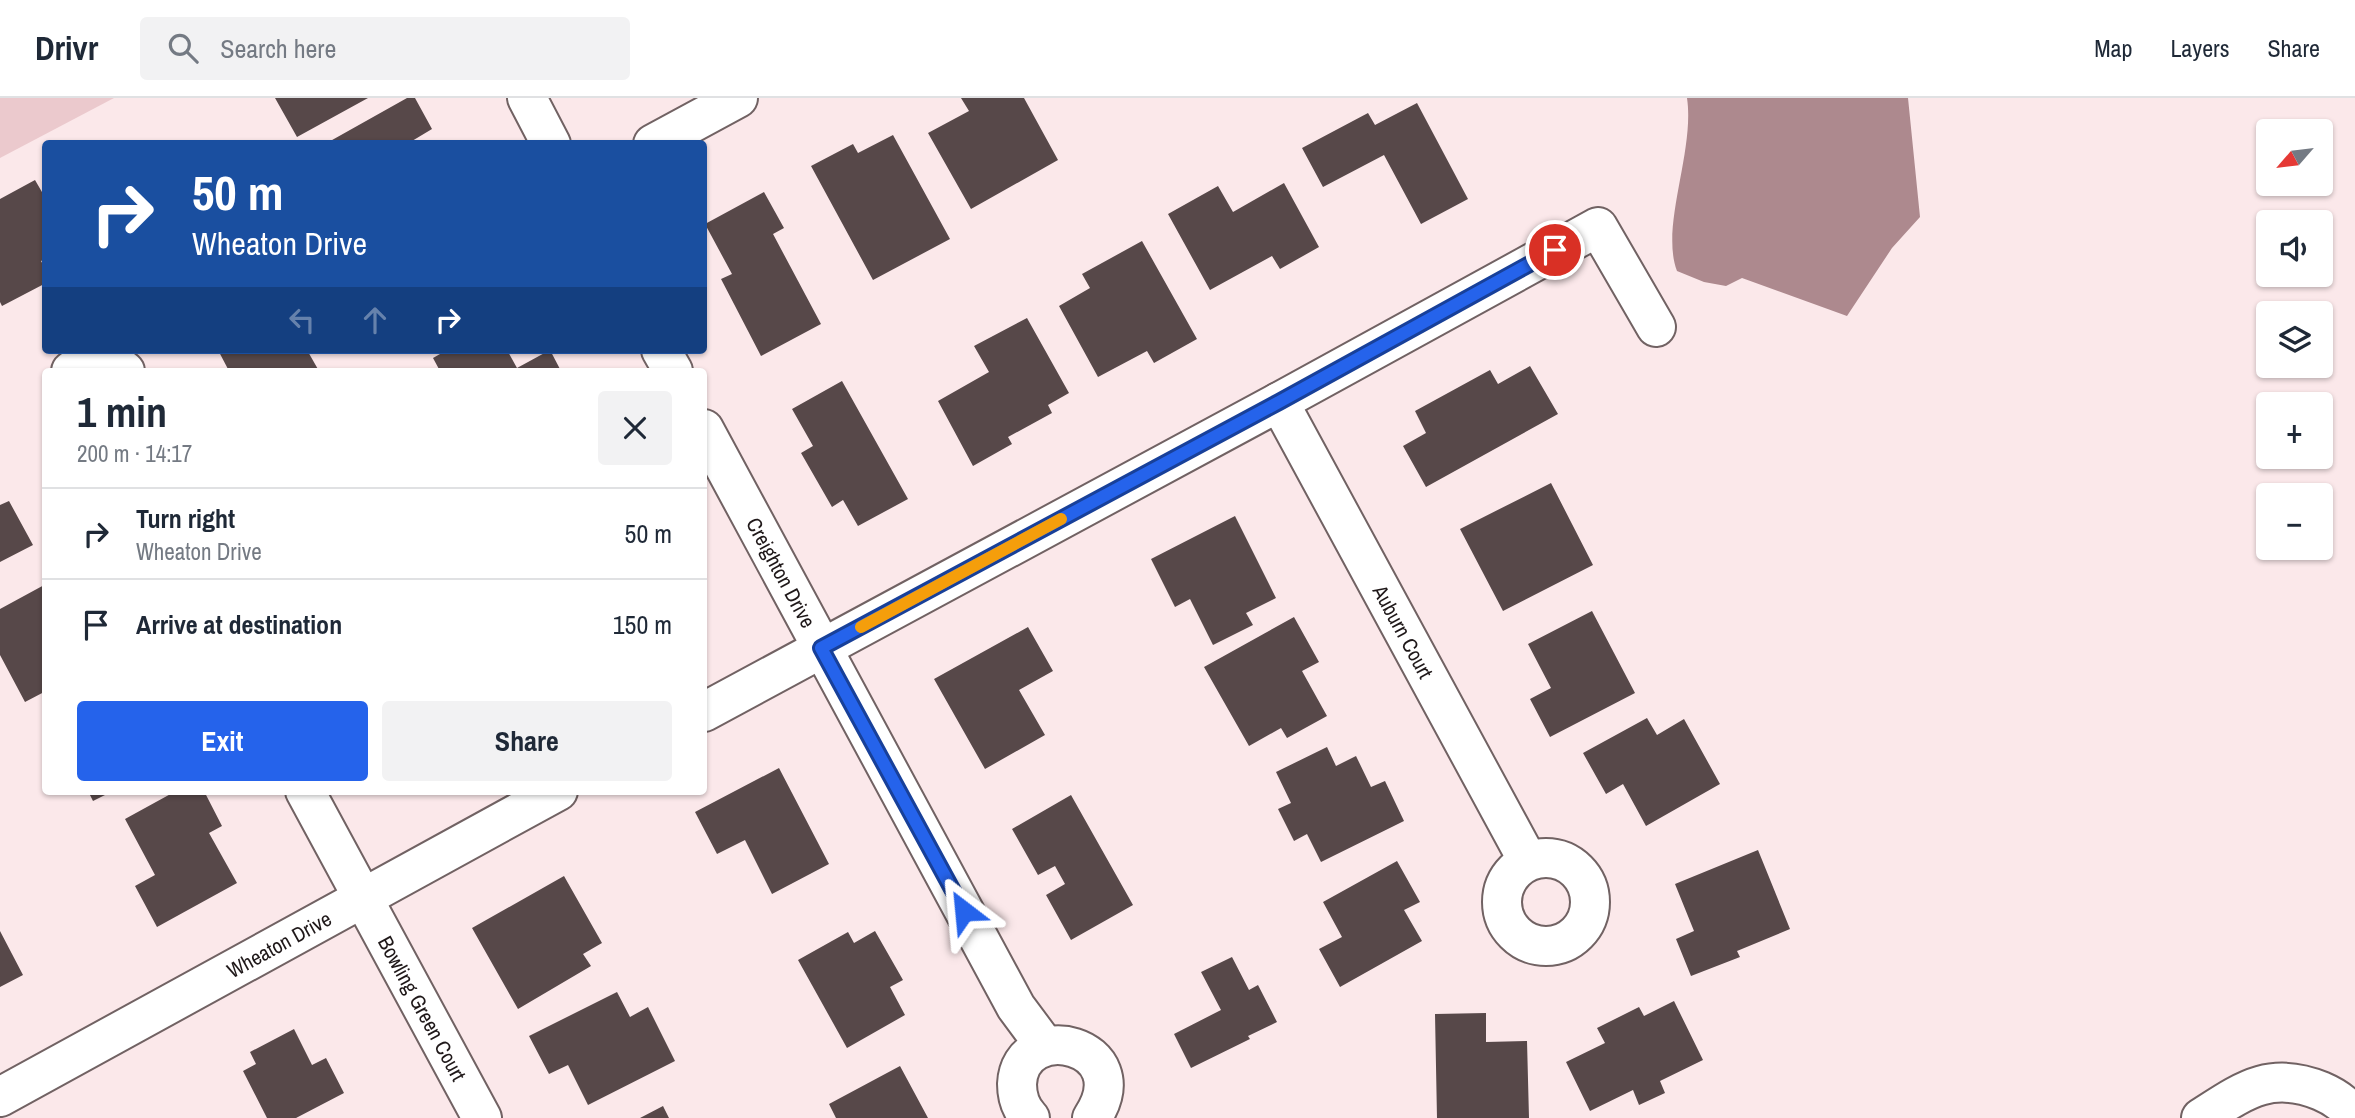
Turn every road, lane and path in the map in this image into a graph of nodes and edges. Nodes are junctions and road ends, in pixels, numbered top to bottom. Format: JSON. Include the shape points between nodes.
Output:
{"nodes":[{"id":1,"x":527,"y":98,"type":"edge"},
{"id":2,"x":738,"y":98,"type":"edge"},
{"id":3,"x":549,"y":140,"type":"edge"},
{"id":4,"x":660,"y":140,"type":"edge"},
{"id":5,"x":1656,"y":327,"type":"dead end"},
{"id":6,"x":76,"y":368,"type":"edge"},
{"id":7,"x":122,"y":368,"type":"edge"},
{"id":8,"x":1279,"y":402,"type":"junction"},
{"id":9,"x":707,"y":435,"type":"edge"},
{"id":10,"x":821,"y":648,"type":"junction"},
{"id":11,"x":707,"y":710,"type":"edge"},
{"id":12,"x":307,"y":795,"type":"edge"},
{"id":13,"x":551,"y":795,"type":"edge"},
{"id":14,"x":1528,"y":861,"type":"dead end"},
{"id":15,"x":363,"y":896,"type":"junction"},
{"id":16,"x":1045,"y":1046,"type":"junction"},
{"id":17,"x":0,"y":1097,"type":"edge"},
{"id":18,"x":482,"y":1118,"type":"edge"},
{"id":19,"x":1030,"y":1118,"type":"edge"},
{"id":20,"x":1092,"y":1118,"type":"edge"},
{"id":21,"x":2201,"y":1118,"type":"edge"},
{"id":22,"x":2355,"y":1118,"type":"edge"}],
"edges":[{"from":1,"to":3,"type":"street"},
{"from":2,"to":4,"type":"street"},
{"from":5,"to":8,"type":"street","via":[[1598,227]]},
{"from":6,"to":7,"type":"street","via":[[102,361]]},
{"from":8,"to":10,"type":"street"},
{"from":8,"to":14,"type":"street","name":"Auburn Court"},
{"from":9,"to":10,"type":"street","name":"Creighton Drive"},
{"from":10,"to":11,"type":"street"},
{"from":10,"to":16,"type":"street","name":"Creighton Drive","via":[[1016,1007]]},
{"from":12,"to":15,"type":"street","name":"Bowling Green Court"},
{"from":13,"to":15,"type":"street","name":"Wheaton Drive"},
{"from":15,"to":17,"type":"street","name":"Wheaton Drive"},
{"from":15,"to":18,"type":"street","name":"Bowling Green Court"},
{"from":16,"to":19,"type":"street","via":[[1023,1064],[1017,1080],[1018,1099]]},
{"from":16,"to":20,"type":"street","via":[[1064,1043],[1084,1050],[1098,1064],[1104,1081],[1102,1102]]},
{"from":21,"to":22,"type":"street","via":[[2242,1091],[2292,1081],[2335,1097]]}]}
